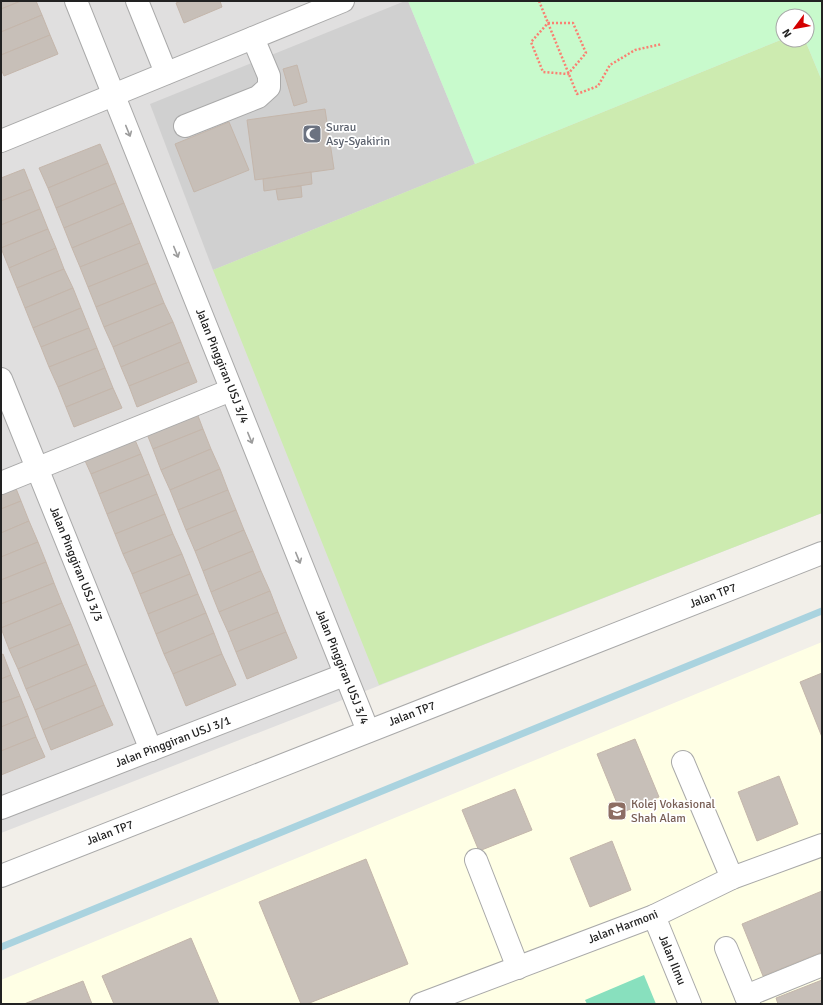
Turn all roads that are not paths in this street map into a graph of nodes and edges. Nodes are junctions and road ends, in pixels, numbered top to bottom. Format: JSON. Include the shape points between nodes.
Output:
{"nodes":[{"id":1,"x":76,"y":1,"type":"edge"},
{"id":2,"x":137,"y":1,"type":"edge"},
{"id":3,"x":341,"y":1,"type":"edge"},
{"id":4,"x":253,"y":38,"type":"junction"},
{"id":5,"x":166,"y":73,"type":"junction"},
{"id":6,"x":113,"y":95,"type":"junction"},
{"id":7,"x":184,"y":126,"type":"dead end"},
{"id":8,"x":1,"y":141,"type":"edge"},
{"id":9,"x":1,"y":379,"type":"edge"},
{"id":10,"x":231,"y":390,"type":"junction"},
{"id":11,"x":37,"y":468,"type":"junction"},
{"id":12,"x":1,"y":483,"type":"edge"},
{"id":13,"x":822,"y":553,"type":"edge"},
{"id":14,"x":344,"y":675,"type":"junction"},
{"id":15,"x":368,"y":731,"type":"junction"},
{"id":16,"x":151,"y":750,"type":"junction"},
{"id":17,"x":683,"y":762,"type":"dead end"},
{"id":18,"x":1,"y":808,"type":"edge"},
{"id":19,"x":822,"y":845,"type":"edge"},
{"id":20,"x":476,"y":860,"type":"dead end"},
{"id":21,"x":1,"y":876,"type":"edge"},
{"id":22,"x":732,"y":878,"type":"junction"},
{"id":23,"x":654,"y":916,"type":"junction"},
{"id":24,"x":726,"y":948,"type":"dead end"},
{"id":25,"x":822,"y":964,"type":"edge"},
{"id":26,"x":518,"y":968,"type":"junction"},
{"id":27,"x":748,"y":1000,"type":"edge"},
{"id":28,"x":421,"y":1004,"type":"edge"},
{"id":29,"x":690,"y":1004,"type":"edge"}],
"edges":[{"from":1,"to":6,"type":"street","name":"Jalan Pinggiran USJ 3/4"},
{"from":2,"to":5,"type":"street"},
{"from":3,"to":4,"type":"street"},
{"from":4,"to":5,"type":"street"},
{"from":4,"to":7,"type":"street","via":[[269,76],[270,87],[258,97]]},
{"from":5,"to":6,"type":"street"},
{"from":6,"to":8,"type":"street"},
{"from":6,"to":10,"type":"street","name":"Jalan Pinggiran USJ 3/4","one_way":true},
{"from":9,"to":11,"type":"street","name":"Jalan Pinggiran USJ 3/3"},
{"from":10,"to":11,"type":"street"},
{"from":10,"to":14,"type":"street","name":"Jalan Pinggiran USJ 3/4","one_way":true},
{"from":11,"to":12,"type":"street"},
{"from":11,"to":16,"type":"street","name":"Jalan Pinggiran USJ 3/3"},
{"from":13,"to":15,"type":"street","name":"Jalan TP7"},
{"from":14,"to":15,"type":"street","name":"Jalan Pinggiran USJ 3/4"},
{"from":14,"to":16,"type":"street","name":"Jalan Pinggiran USJ 3/1"},
{"from":15,"to":21,"type":"street","name":"Jalan TP7"},
{"from":16,"to":18,"type":"street","name":"Jalan Pinggiran USJ 3/1"},
{"from":17,"to":22,"type":"street"},
{"from":19,"to":22,"type":"street","name":"Jalan Harmoni"},
{"from":20,"to":26,"type":"street"},
{"from":22,"to":23,"type":"street","name":"Jalan Harmoni"},
{"from":23,"to":26,"type":"street","name":"Jalan Harmoni"},
{"from":23,"to":29,"type":"street","name":"Jalan Ilmu"},
{"from":24,"to":27,"type":"street"},
{"from":25,"to":27,"type":"street"},
{"from":26,"to":28,"type":"street","name":"Jalan Harmoni"}]}
